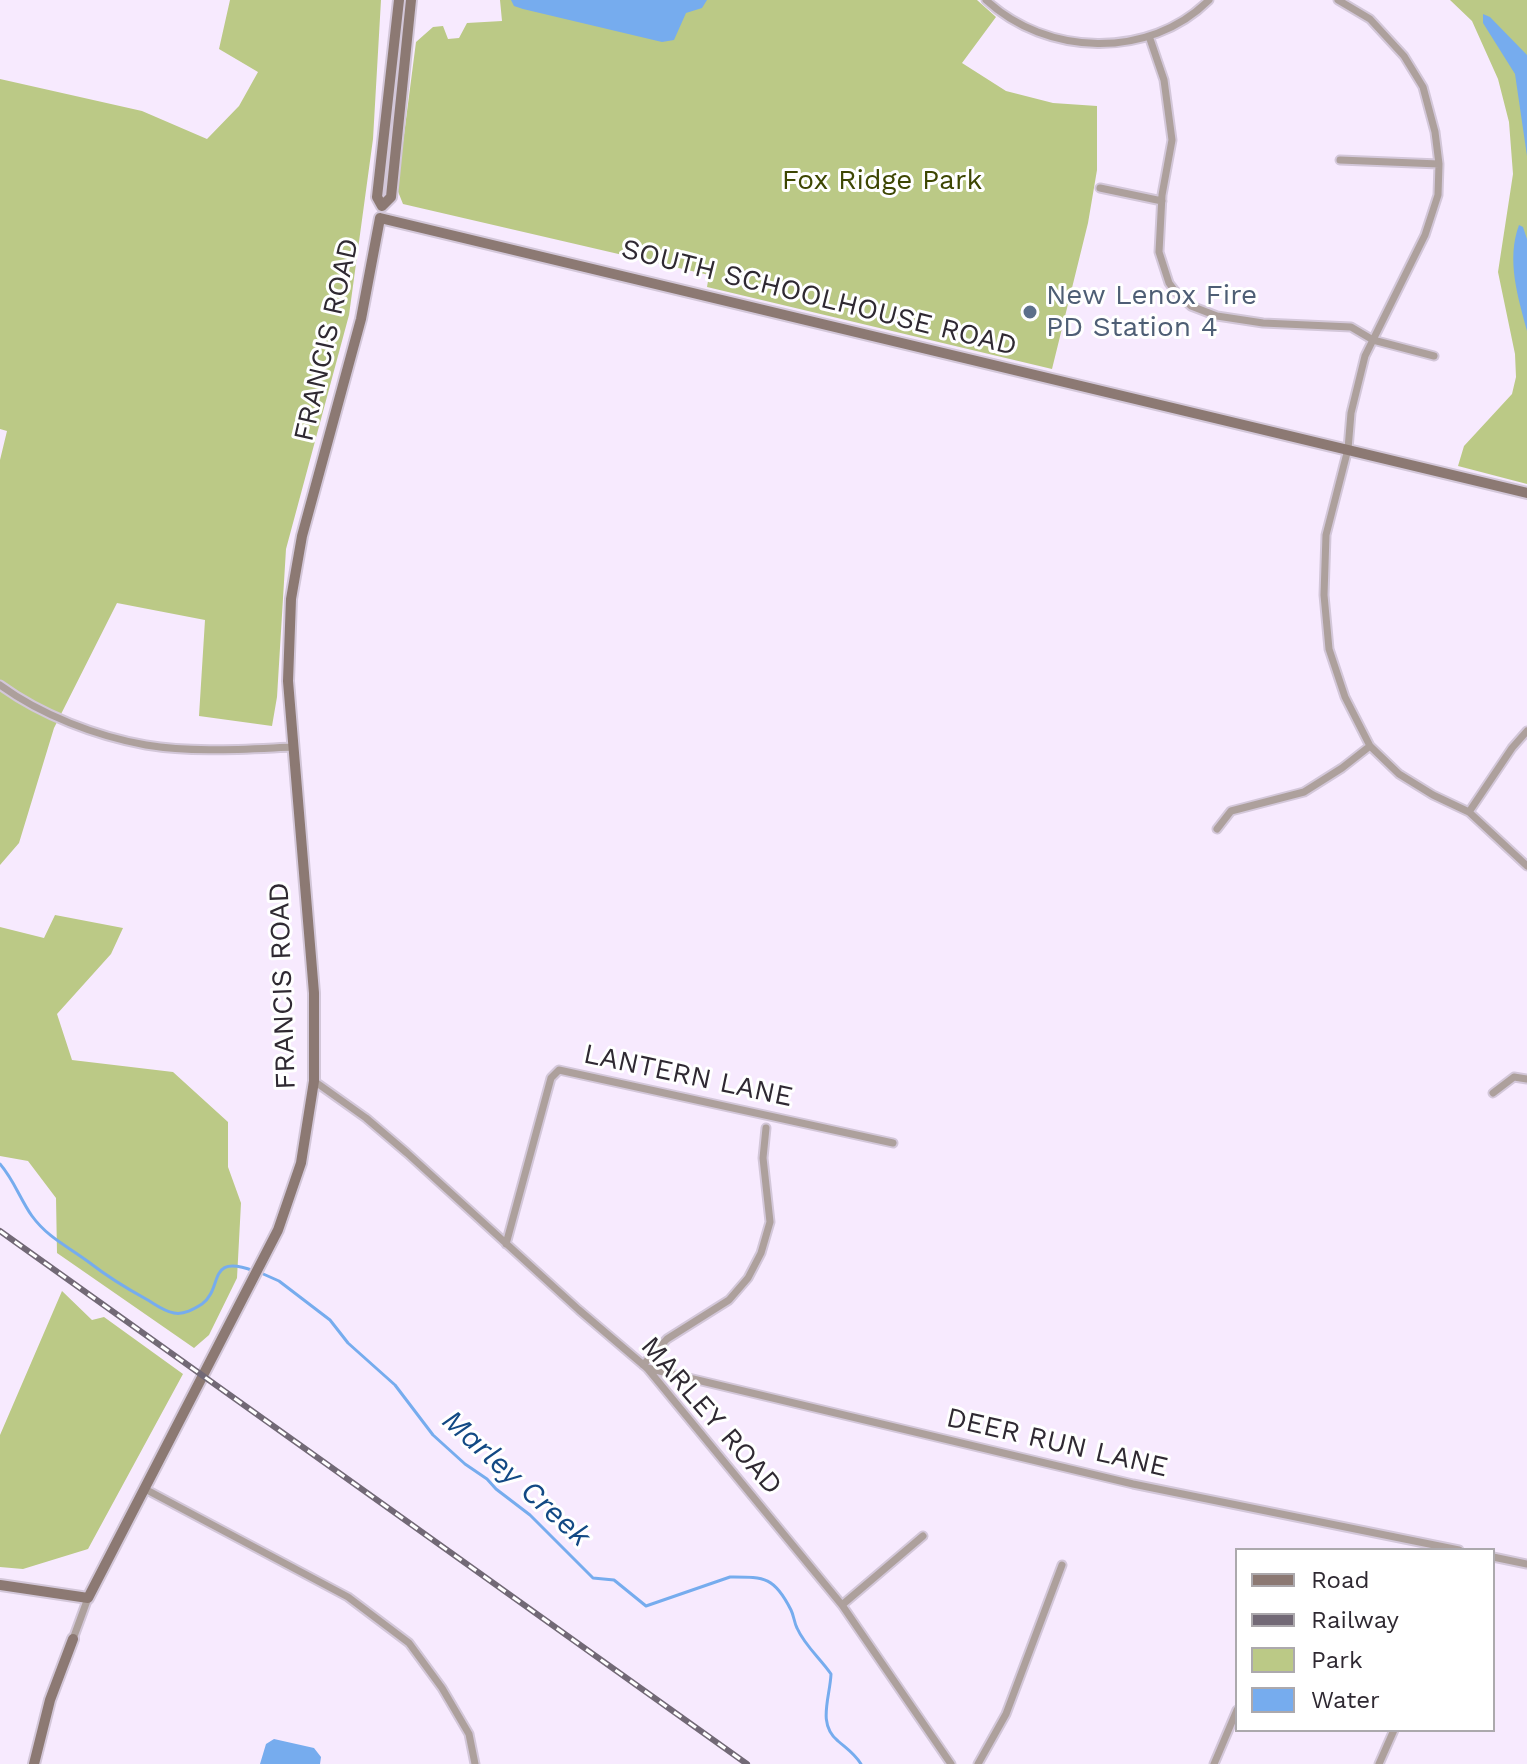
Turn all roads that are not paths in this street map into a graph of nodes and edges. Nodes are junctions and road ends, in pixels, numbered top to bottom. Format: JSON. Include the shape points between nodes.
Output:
{"nodes":[{"id":1,"x":399,"y":0,"type":"edge"},
{"id":2,"x":411,"y":0,"type":"edge"},
{"id":3,"x":986,"y":0,"type":"edge"},
{"id":4,"x":1209,"y":0,"type":"edge"},
{"id":5,"x":1338,"y":0,"type":"edge"},
{"id":6,"x":1149,"y":36,"type":"junction"},
{"id":7,"x":1340,"y":160,"type":"dead end"},
{"id":8,"x":1439,"y":164,"type":"junction"},
{"id":9,"x":1100,"y":188,"type":"dead end"},
{"id":10,"x":1162,"y":201,"type":"junction"},
{"id":11,"x":381,"y":212,"type":"junction"},
{"id":12,"x":1373,"y":340,"type":"junction"},
{"id":13,"x":1434,"y":356,"type":"dead end"},
{"id":14,"x":1348,"y":449,"type":"junction"},
{"id":15,"x":1527,"y":493,"type":"edge"},
{"id":16,"x":0,"y":685,"type":"edge"},
{"id":17,"x":1527,"y":731,"type":"edge"},
{"id":18,"x":1370,"y":746,"type":"junction"},
{"id":19,"x":294,"y":747,"type":"junction"},
{"id":20,"x":1469,"y":812,"type":"junction"},
{"id":21,"x":1217,"y":829,"type":"dead end"},
{"id":22,"x":1527,"y":866,"type":"edge"},
{"id":23,"x":1527,"y":1079,"type":"edge"},
{"id":24,"x":314,"y":1081,"type":"junction"},
{"id":25,"x":1493,"y":1093,"type":"dead end"},
{"id":26,"x":766,"y":1128,"type":"dead end"},
{"id":27,"x":893,"y":1143,"type":"dead end"},
{"id":28,"x":506,"y":1244,"type":"junction"},
{"id":29,"x":645,"y":1367,"type":"junction"},
{"id":30,"x":145,"y":1489,"type":"junction"},
{"id":31,"x":923,"y":1536,"type":"dead end"},
{"id":32,"x":1449,"y":1548,"type":"edge"},
{"id":33,"x":1495,"y":1557,"type":"edge"},
{"id":34,"x":1527,"y":1564,"type":"edge"},
{"id":35,"x":1062,"y":1565,"type":"dead end"},
{"id":36,"x":0,"y":1585,"type":"edge"},
{"id":37,"x":88,"y":1598,"type":"junction"},
{"id":38,"x":842,"y":1605,"type":"junction"},
{"id":39,"x":73,"y":1639,"type":"joint"},
{"id":40,"x":1235,"y":1715,"type":"edge"},
{"id":41,"x":1393,"y":1732,"type":"edge"},
{"id":42,"x":34,"y":1764,"type":"edge"},
{"id":43,"x":475,"y":1764,"type":"edge"},
{"id":44,"x":951,"y":1764,"type":"edge"},
{"id":45,"x":978,"y":1764,"type":"edge"},
{"id":46,"x":1214,"y":1764,"type":"edge"},
{"id":47,"x":1379,"y":1764,"type":"edge"}],
"edges":[{"from":1,"to":11,"type":"street","name":"FRANCIS ROAD","via":[[377,197]]},
{"from":2,"to":11,"type":"street","name":"FRANCIS ROAD","via":[[391,197]]},
{"from":3,"to":6,"type":"street","via":[[1023,26],[1056,39],[1097,44]]},
{"from":4,"to":6,"type":"street","via":[[1184,20]]},
{"from":5,"to":8,"type":"street","via":[[1370,19],[1404,56],[1423,87]]},
{"from":6,"to":10,"type":"street","via":[[1164,80],[1172,140]]},
{"from":7,"to":8,"type":"street"},
{"from":8,"to":12,"type":"street","via":[[1438,195],[1425,235]]},
{"from":9,"to":10,"type":"street"},
{"from":10,"to":12,"type":"street","via":[[1159,252],[1169,283],[1191,306],[1263,323],[1351,327]]},
{"from":11,"to":14,"type":"street","name":"SOUTH SCHOOLHOUSE ROAD"},
{"from":11,"to":19,"type":"street","name":"FRANCIS ROAD","via":[[351,358],[297,560],[288,638]]},
{"from":12,"to":13,"type":"street"},
{"from":12,"to":14,"type":"street","via":[[1351,413]]},
{"from":14,"to":15,"type":"street","name":"SOUTH SCHOOLHOUSE ROAD"},
{"from":14,"to":18,"type":"street","via":[[1326,535],[1324,595],[1329,649]]},
{"from":16,"to":19,"type":"street","via":[[83,727],[146,745]]},
{"from":17,"to":20,"type":"street"},
{"from":18,"to":20,"type":"street","via":[[1399,774]]},
{"from":18,"to":21,"type":"street","via":[[1304,792],[1231,811]]},
{"from":19,"to":24,"type":"street","name":"FRANCIS ROAD","via":[[314,993]]},
{"from":20,"to":22,"type":"street"},
{"from":23,"to":25,"type":"street","via":[[1514,1077]]},
{"from":24,"to":28,"type":"street","name":"MARLEY ROAD","via":[[366,1118]]},
{"from":24,"to":30,"type":"street","name":"FRANCIS ROAD","via":[[308,1132],[283,1219]]},
{"from":26,"to":29,"type":"street","via":[[763,1158],[770,1222],[761,1253],[729,1300],[667,1339]]},
{"from":27,"to":28,"type":"street","name":"LANTERN LANE","via":[[559,1070],[551,1078]]},
{"from":28,"to":29,"type":"street","name":"MARLEY ROAD"},
{"from":29,"to":32,"type":"street","name":"DEER RUN LANE","via":[[1133,1484]]},
{"from":29,"to":38,"type":"street","name":"MARLEY ROAD"},
{"from":30,"to":37,"type":"street","name":"FRANCIS ROAD"},
{"from":30,"to":43,"type":"street","via":[[348,1597],[409,1643],[469,1734]]},
{"from":31,"to":38,"type":"street"},
{"from":33,"to":34,"type":"street"},
{"from":35,"to":45,"type":"street","via":[[1006,1714]]},
{"from":36,"to":37,"type":"street"},
{"from":37,"to":39,"type":"street","name":"FRANCIS ROAD"},
{"from":38,"to":44,"type":"street","name":"MARLEY ROAD"},
{"from":39,"to":42,"type":"street","name":"FRANCIS ROAD"},
{"from":40,"to":46,"type":"street"},
{"from":41,"to":47,"type":"street"}]}
